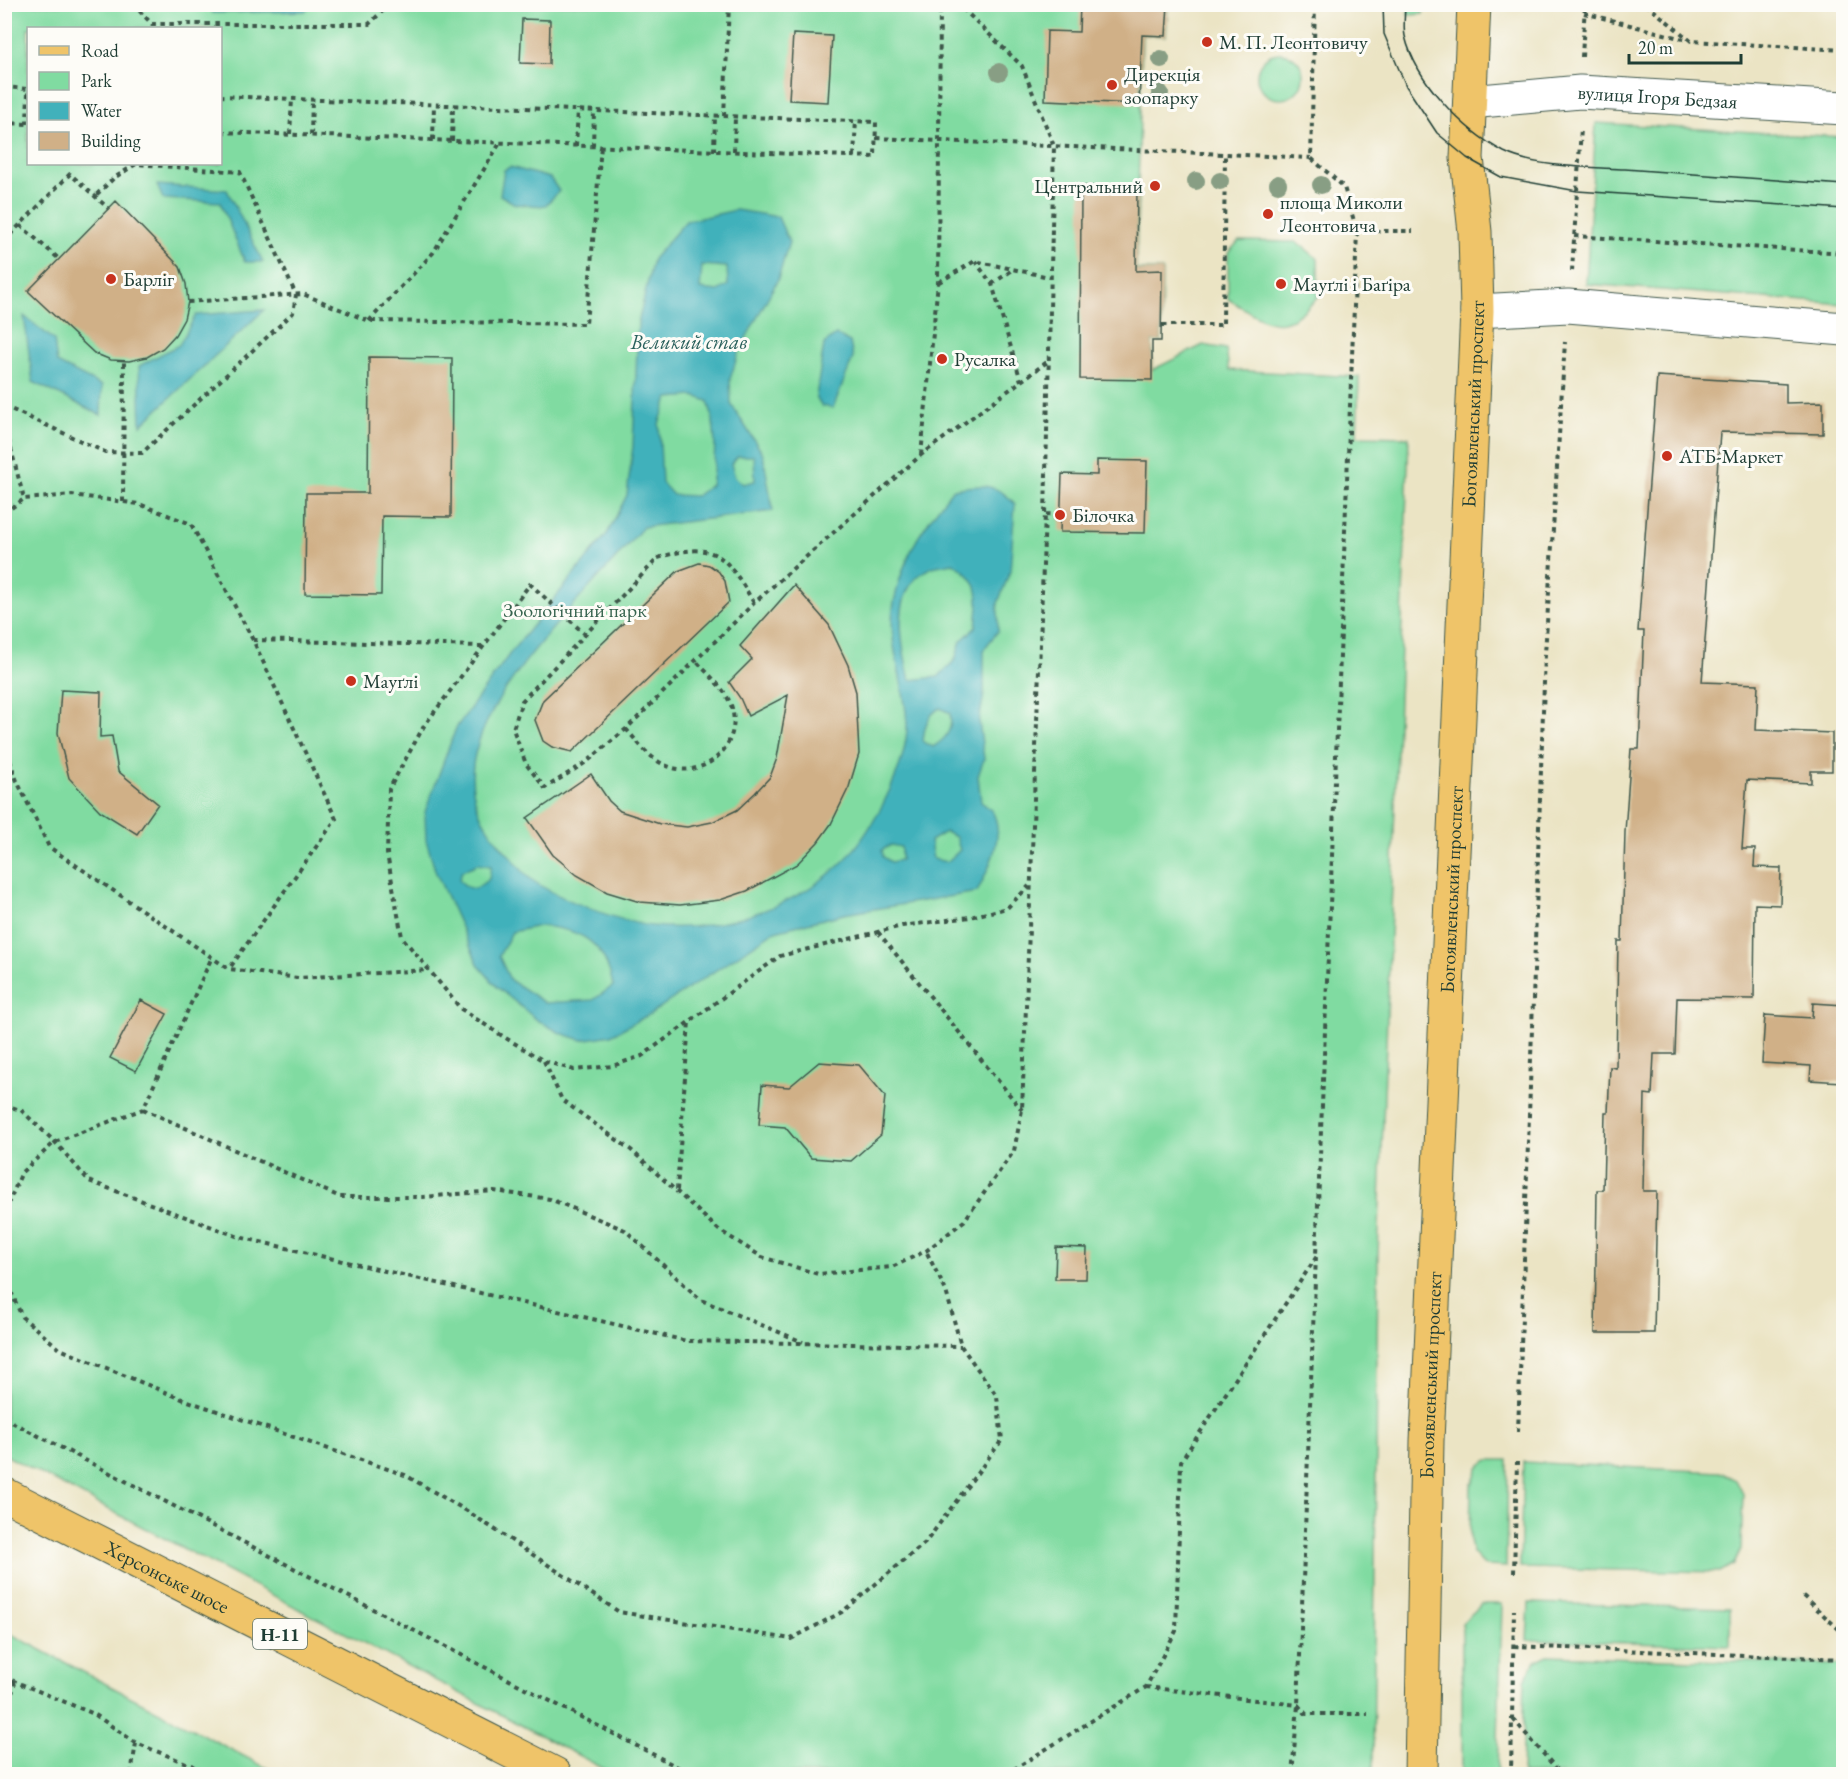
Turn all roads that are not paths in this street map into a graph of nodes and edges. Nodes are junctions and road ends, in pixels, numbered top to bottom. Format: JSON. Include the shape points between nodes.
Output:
{"nodes":[{"id":1,"x":1474,"y":4,"type":"edge"},
{"id":2,"x":1470,"y":102,"type":"junction"},
{"id":3,"x":1844,"y":108,"type":"edge"},
{"id":4,"x":1477,"y":311,"type":"junction"},
{"id":5,"x":1844,"y":329,"type":"edge"},
{"id":6,"x":4,"y":1494,"type":"edge"},
{"id":7,"x":555,"y":1774,"type":"edge"},
{"id":8,"x":1421,"y":1774,"type":"edge"}],
"edges":[{"from":1,"to":2,"type":"main road","name":"Богоявленський проспект"},
{"from":2,"to":3,"type":"street","name":"вулиця Ігоря Бедзая","via":[[1580,92]]},
{"from":2,"to":4,"type":"main road","name":"Богоявленський проспект","via":[[1467,158],[1475,232]]},
{"from":4,"to":5,"type":"street","via":[[1568,306]]},
{"from":4,"to":8,"type":"main road","name":"Богоявленський проспект","via":[[1427,1441]]},
{"from":6,"to":7,"type":"main road","name":"Херсонське шосе","number":"Н-11"}]}
